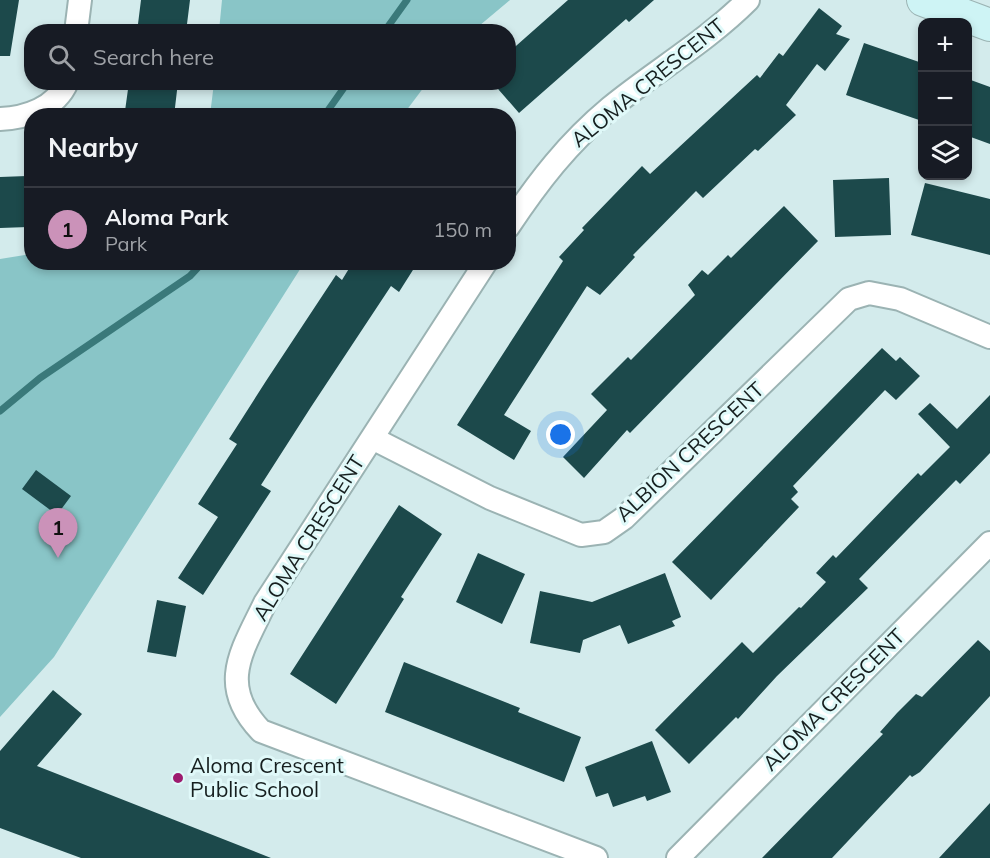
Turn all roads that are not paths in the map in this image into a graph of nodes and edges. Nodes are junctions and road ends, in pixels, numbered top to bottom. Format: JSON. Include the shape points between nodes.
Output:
{"nodes":[{"id":1,"x":80,"y":0,"type":"edge"},
{"id":2,"x":748,"y":0,"type":"edge"},
{"id":3,"x":923,"y":0,"type":"edge"},
{"id":4,"x":77,"y":24,"type":"edge"},
{"id":5,"x":990,"y":25,"type":"edge"},
{"id":6,"x":61,"y":90,"type":"edge"},
{"id":7,"x":41,"y":108,"type":"edge"},
{"id":8,"x":24,"y":115,"type":"edge"},
{"id":9,"x":0,"y":119,"type":"edge"},
{"id":10,"x":516,"y":215,"type":"edge"},
{"id":11,"x":481,"y":270,"type":"edge"},
{"id":12,"x":990,"y":337,"type":"edge"},
{"id":13,"x":372,"y":438,"type":"junction"},
{"id":14,"x":990,"y":543,"type":"edge"},
{"id":15,"x":596,"y":858,"type":"edge"},
{"id":16,"x":678,"y":858,"type":"edge"}],
"edges":[{"from":1,"to":4,"type":"street"},
{"from":2,"to":10,"type":"street","name":"ALOMA CRESCENT","via":[[724,24],[610,108],[566,148]]},
{"from":3,"to":5,"type":"street"},
{"from":6,"to":7,"type":"street"},
{"from":8,"to":9,"type":"street"},
{"from":11,"to":13,"type":"street","name":"ALOMA CRESCENT"},
{"from":12,"to":13,"type":"street","name":"ALBION CRESCENT","via":[[900,299],[869,292],[849,299],[624,518],[604,532],[581,535],[490,498]]},
{"from":13,"to":15,"type":"street","name":"ALOMA CRESCENT","via":[[265,603],[238,660],[235,679],[248,717],[261,731]]},
{"from":14,"to":16,"type":"street","name":"ALOMA CRESCENT"}]}
